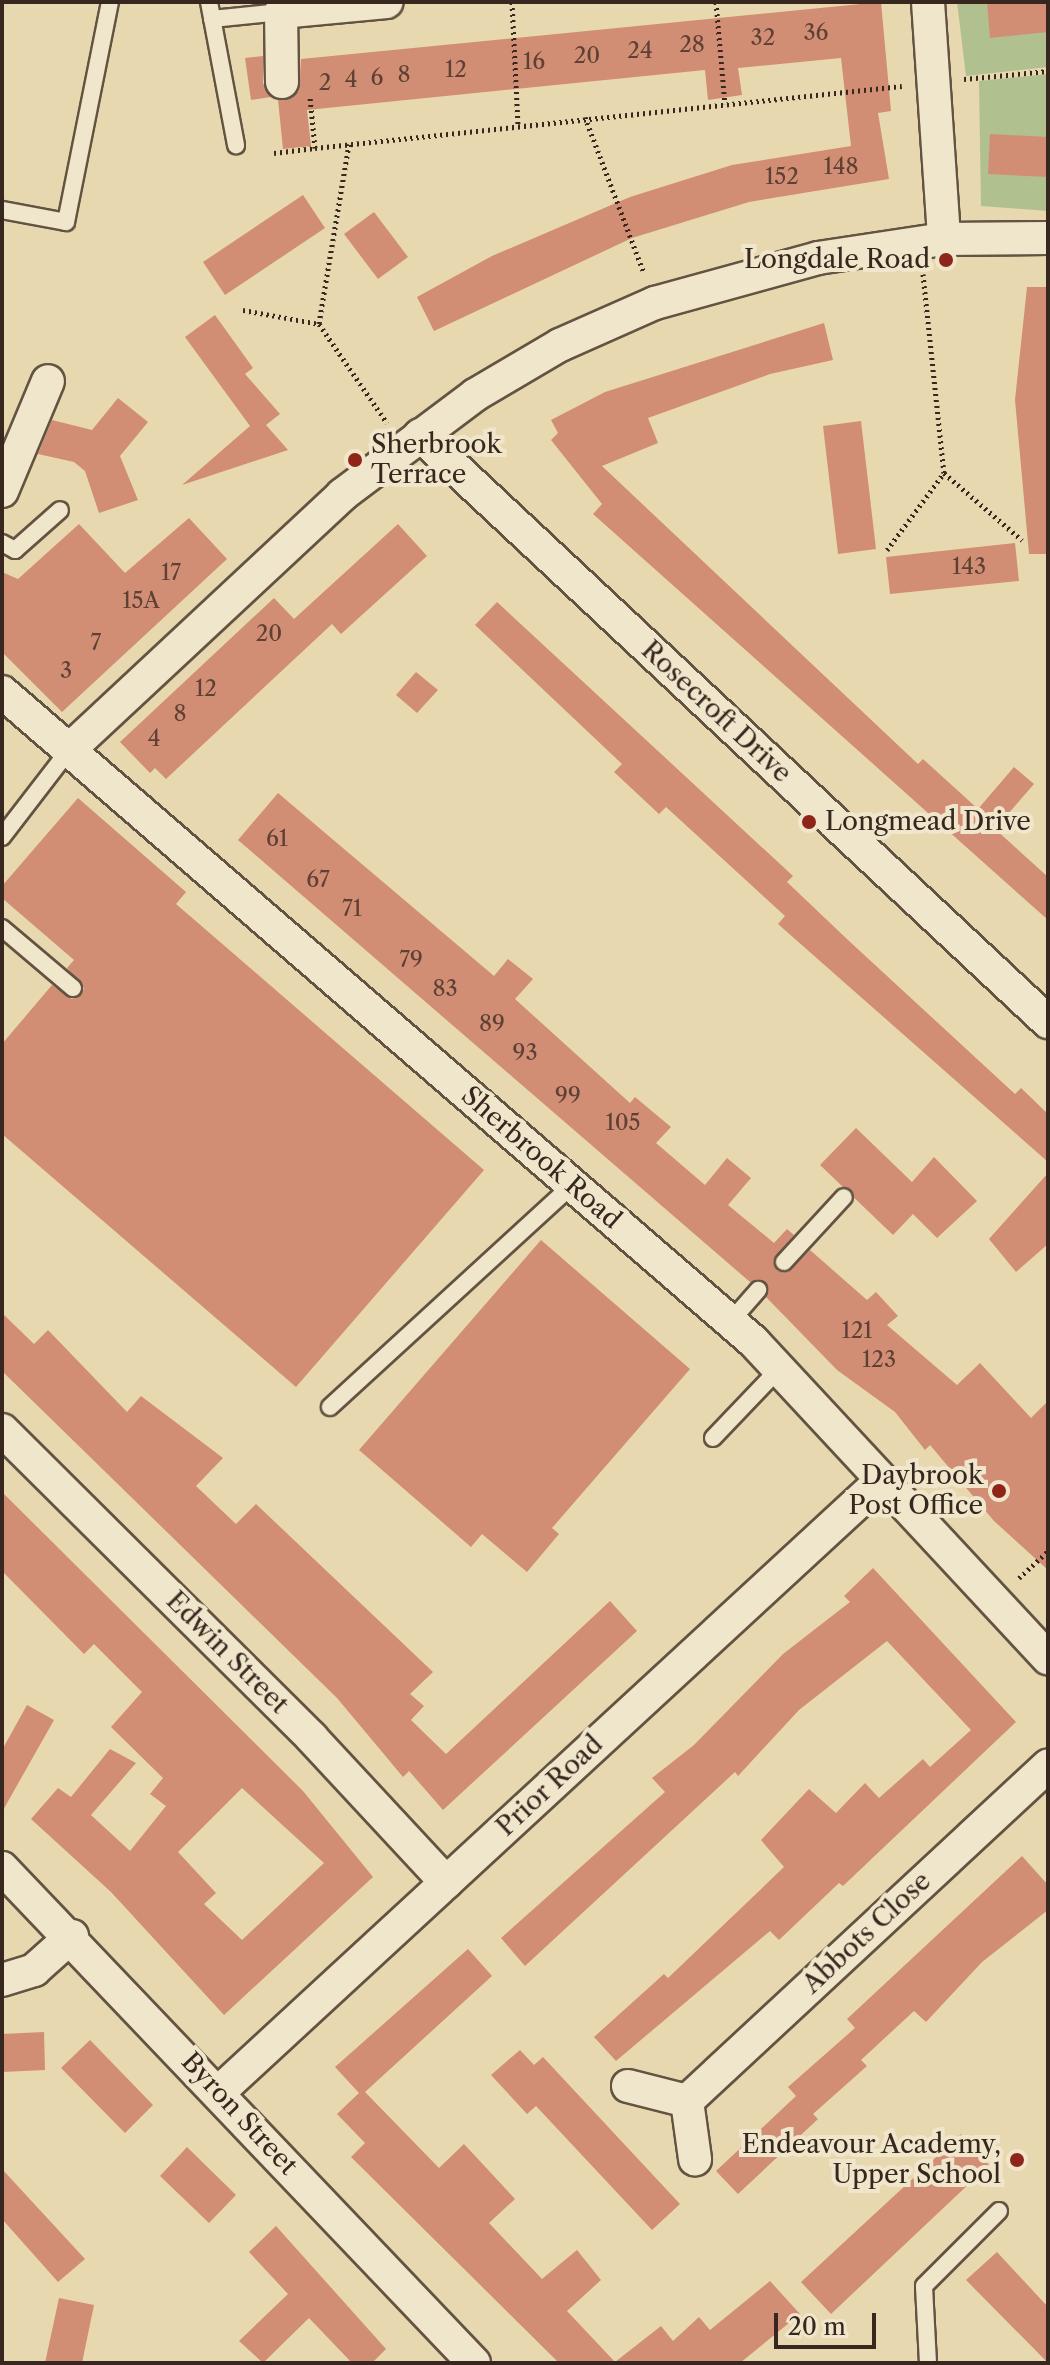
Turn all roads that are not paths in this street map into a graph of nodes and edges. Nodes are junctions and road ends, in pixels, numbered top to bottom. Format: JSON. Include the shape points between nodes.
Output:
{"nodes":[{"id":1,"x":110,"y":2,"type":"edge"},
{"id":2,"x":387,"y":2,"type":"edge"},
{"id":3,"x":928,"y":2,"type":"edge"},
{"id":4,"x":211,"y":10,"type":"edge"},
{"id":5,"x":281,"y":12,"type":"junction"},
{"id":6,"x":282,"y":82,"type":"dead end"},
{"id":7,"x":236,"y":145,"type":"dead end"},
{"id":8,"x":2,"y":210,"type":"edge"},
{"id":9,"x":1048,"y":238,"type":"edge"},
{"id":10,"x":932,"y":240,"type":"junction"},
{"id":11,"x":48,"y":381,"type":"dead end"},
{"id":12,"x":412,"y":441,"type":"junction"},
{"id":13,"x":2,"y":491,"type":"edge"},
{"id":14,"x":60,"y":510,"type":"dead end"},
{"id":15,"x":2,"y":543,"type":"edge"},
{"id":16,"x":2,"y":692,"type":"edge"},
{"id":17,"x":69,"y":750,"type":"junction"},
{"id":18,"x":2,"y":837,"type":"edge"},
{"id":19,"x":2,"y":928,"type":"edge"},
{"id":20,"x":73,"y":988,"type":"dead end"},
{"id":21,"x":1048,"y":1022,"type":"edge"},
{"id":22,"x":572,"y":1185,"type":"junction"},
{"id":23,"x":844,"y":1197,"type":"dead end"},
{"id":24,"x":784,"y":1262,"type":"dead end"},
{"id":25,"x":758,"y":1290,"type":"dead end"},
{"id":26,"x":730,"y":1322,"type":"junction"},
{"id":27,"x":779,"y":1369,"type":"junction"},
{"id":28,"x":330,"y":1407,"type":"dead end"},
{"id":29,"x":2,"y":1430,"type":"edge"},
{"id":30,"x":713,"y":1438,"type":"dead end"},
{"id":31,"x":882,"y":1480,"type":"junction"},
{"id":32,"x":1048,"y":1658,"type":"edge"},
{"id":33,"x":1048,"y":1765,"type":"edge"},
{"id":34,"x":2,"y":1868,"type":"edge"},
{"id":35,"x":446,"y":1882,"type":"junction"},
{"id":36,"x":72,"y":1936,"type":"junction"},
{"id":37,"x":2,"y":1980,"type":"edge"},
{"id":38,"x":628,"y":2086,"type":"dead end"},
{"id":39,"x":219,"y":2092,"type":"junction"},
{"id":40,"x":687,"y":2101,"type":"junction"},
{"id":41,"x":695,"y":2159,"type":"dead end"},
{"id":42,"x":999,"y":2211,"type":"dead end"},
{"id":43,"x":474,"y":2363,"type":"edge"},
{"id":44,"x":928,"y":2363,"type":"edge"}],
"edges":[{"from":1,"to":8,"type":"lane","via":[[66,222]]},
{"from":2,"to":5,"type":"street"},
{"from":3,"to":10,"type":"street","via":[[935,82]]},
{"from":4,"to":5,"type":"lane"},
{"from":4,"to":7,"type":"lane"},
{"from":5,"to":6,"type":"street"},
{"from":9,"to":10,"type":"street"},
{"from":10,"to":12,"type":"street","via":[[818,258],[655,303],[560,345]]},
{"from":11,"to":13,"type":"street"},
{"from":12,"to":17,"type":"street","via":[[261,571]]},
{"from":12,"to":21,"type":"street","name":"Rosecroft Drive"},
{"from":14,"to":15,"type":"lane","via":[[15,550]]},
{"from":16,"to":17,"type":"street","name":"Sherbrook Road"},
{"from":17,"to":18,"type":"lane"},
{"from":17,"to":22,"type":"street","name":"Sherbrook Road"},
{"from":19,"to":20,"type":"lane"},
{"from":22,"to":26,"type":"street","name":"Sherbrook Road"},
{"from":22,"to":28,"type":"lane"},
{"from":23,"to":24,"type":"lane"},
{"from":25,"to":26,"type":"lane"},
{"from":26,"to":27,"type":"street","name":"Sherbrook Road"},
{"from":27,"to":30,"type":"lane"},
{"from":27,"to":31,"type":"street","name":"Sherbrook Road"},
{"from":29,"to":35,"type":"street","name":"Edwin Street","via":[[312,1738]]},
{"from":31,"to":32,"type":"street","name":"Sherbrook Road"},
{"from":31,"to":35,"type":"street","name":"Prior Road"},
{"from":33,"to":40,"type":"street","name":"Abbots Close"},
{"from":34,"to":36,"type":"street","name":"Byron Street"},
{"from":35,"to":39,"type":"street","name":"Prior Road"},
{"from":36,"to":37,"type":"street","via":[[34,1970]]},
{"from":36,"to":39,"type":"street","name":"Byron Street"},
{"from":38,"to":40,"type":"street"},
{"from":39,"to":43,"type":"street","name":"Byron Street"},
{"from":40,"to":41,"type":"street"},
{"from":42,"to":44,"type":"lane","via":[[924,2286]]}]}
